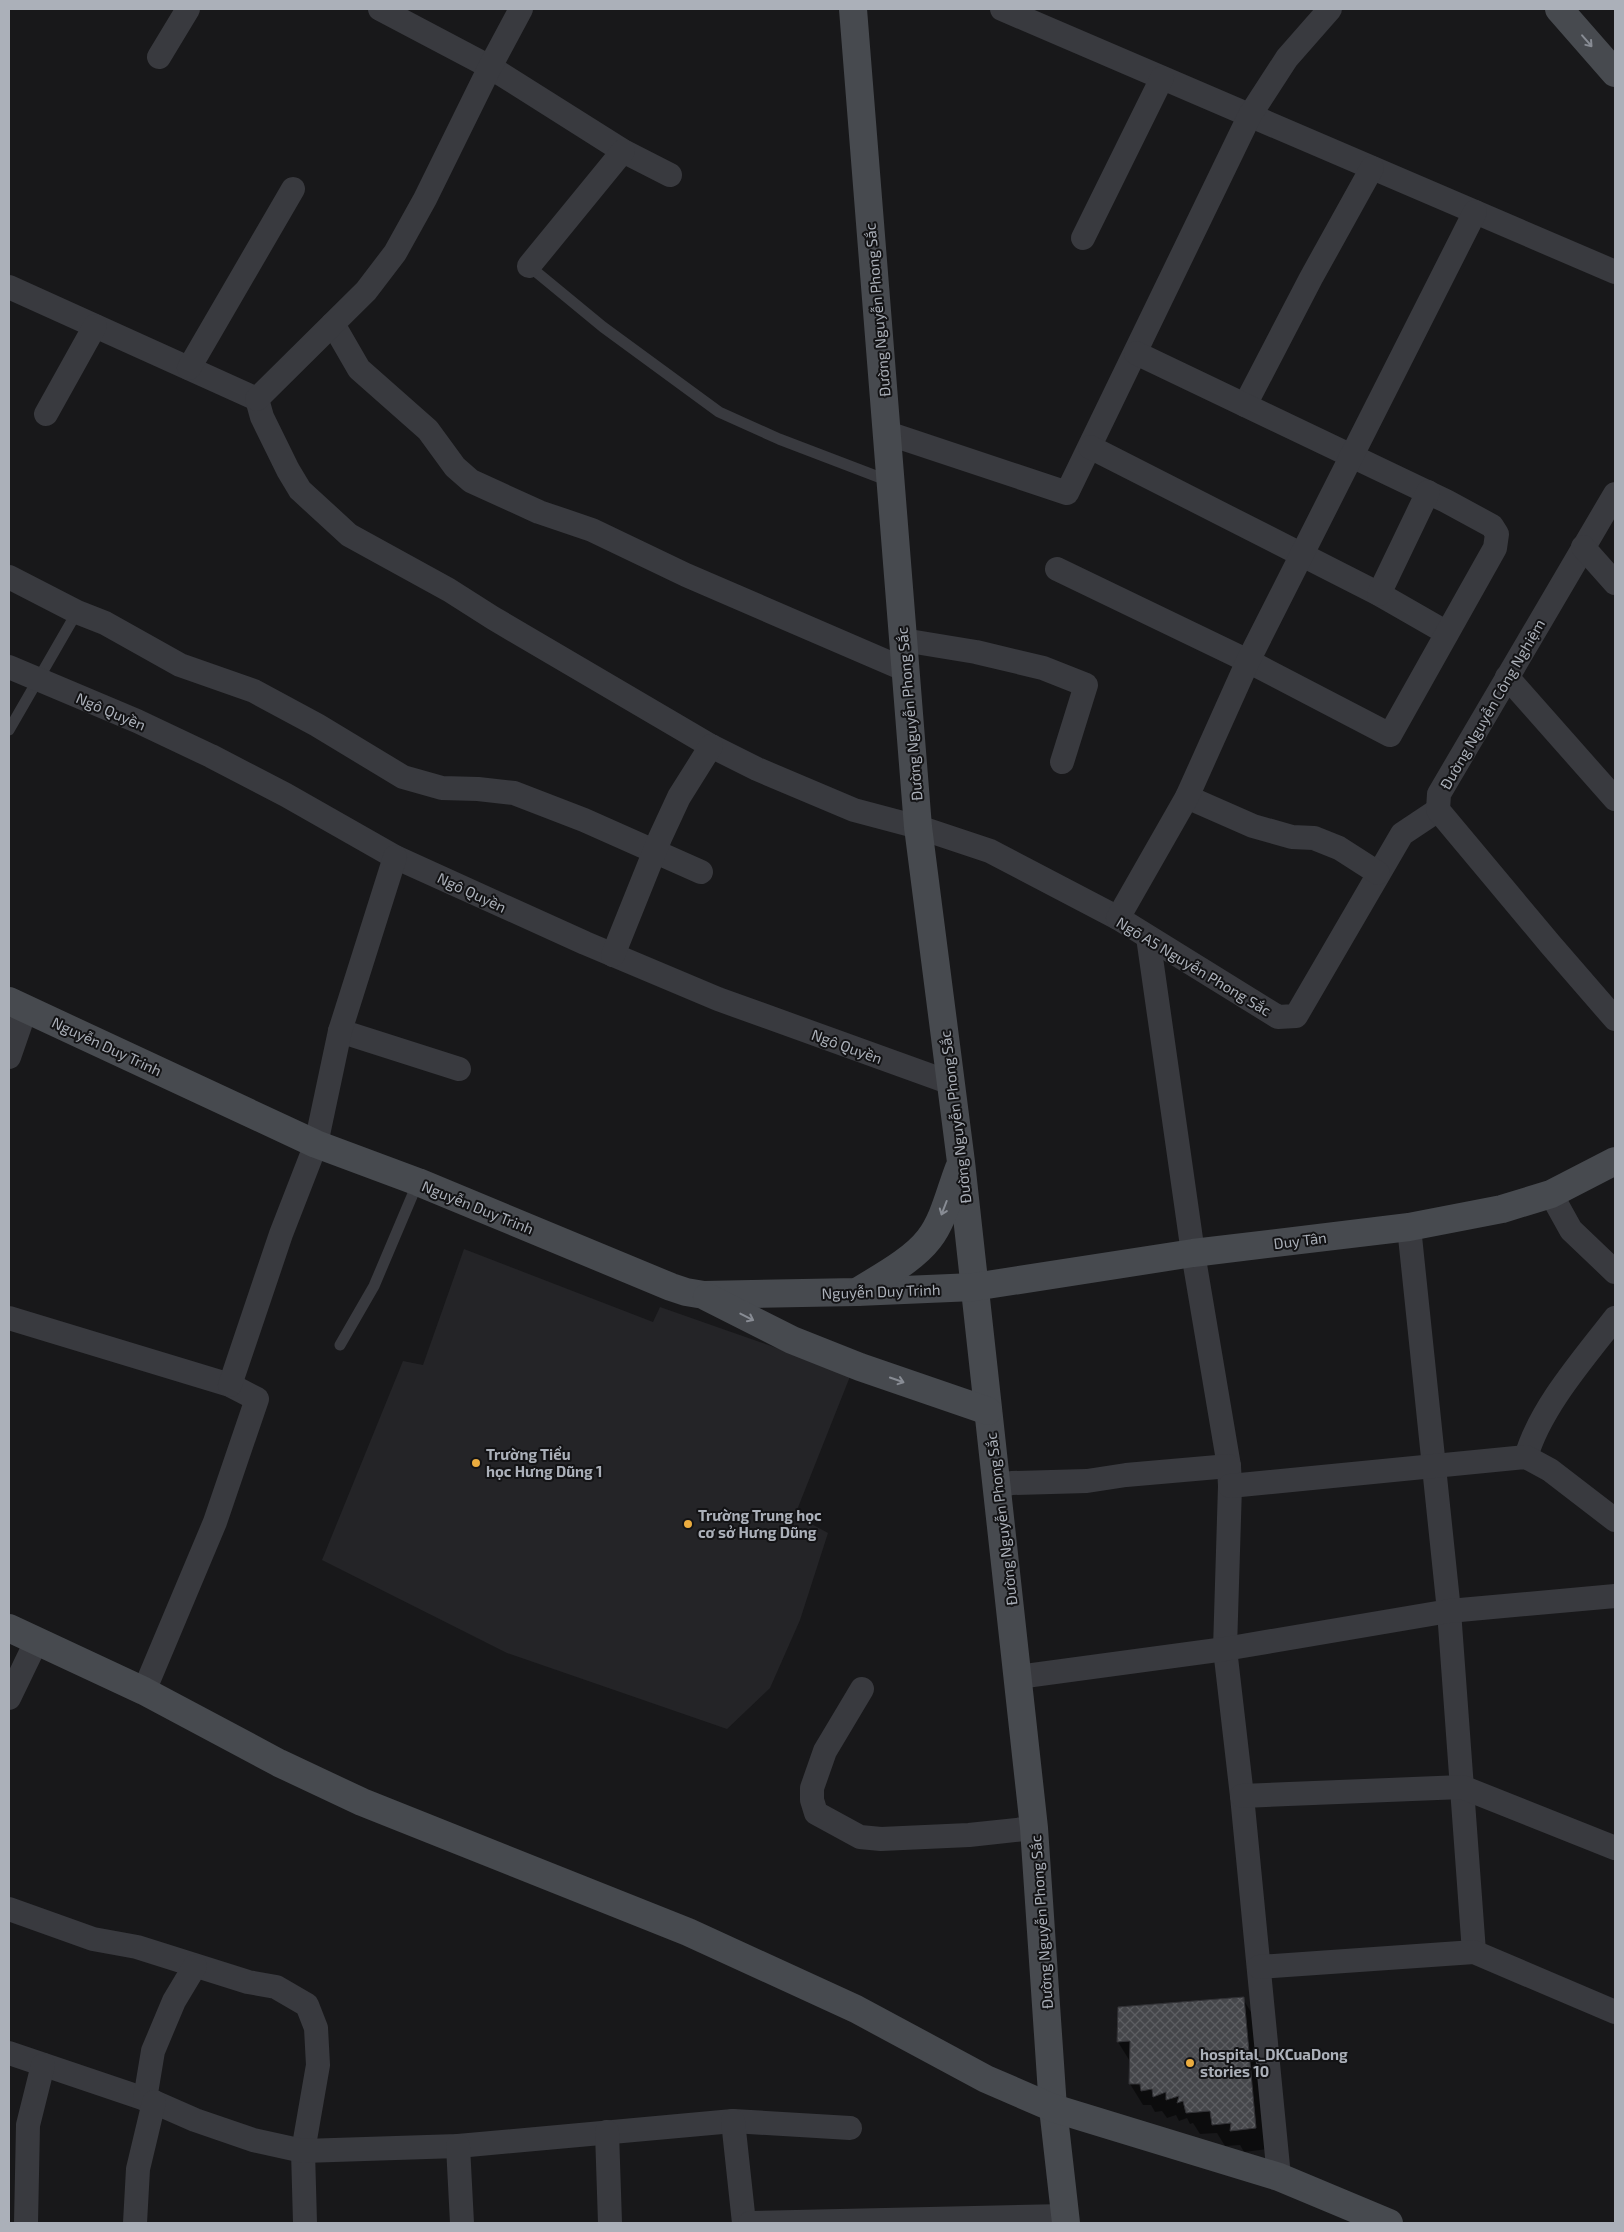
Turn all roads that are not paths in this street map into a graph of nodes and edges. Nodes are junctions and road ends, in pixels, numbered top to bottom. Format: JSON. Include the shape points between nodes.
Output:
{"nodes":[{"id":1,"x":188,"y":9,"type":"edge"},
{"id":2,"x":380,"y":9,"type":"edge"},
{"id":3,"x":521,"y":9,"type":"edge"},
{"id":4,"x":853,"y":9,"type":"edge"},
{"id":5,"x":1002,"y":9,"type":"edge"},
{"id":6,"x":1330,"y":9,"type":"edge"},
{"id":7,"x":1559,"y":9,"type":"edge"},
{"id":8,"x":159,"y":57,"type":"dead end"},
{"id":9,"x":490,"y":67,"type":"junction"},
{"id":10,"x":1615,"y":73,"type":"edge"},
{"id":11,"x":1162,"y":78,"type":"junction"},
{"id":12,"x":1250,"y":115,"type":"junction"},
{"id":13,"x":622,"y":151,"type":"junction"},
{"id":14,"x":1372,"y":168,"type":"junction"},
{"id":15,"x":670,"y":175,"type":"dead end"},
{"id":16,"x":293,"y":189,"type":"dead end"},
{"id":17,"x":1474,"y":212,"type":"junction"},
{"id":18,"x":1083,"y":238,"type":"dead end"},
{"id":19,"x":529,"y":266,"type":"joint"},
{"id":20,"x":1615,"y":272,"type":"edge"},
{"id":21,"x":9,"y":287,"type":"edge"},
{"id":22,"x":332,"y":324,"type":"junction"},
{"id":23,"x":95,"y":326,"type":"junction"},
{"id":24,"x":1136,"y":353,"type":"junction"},
{"id":25,"x":189,"y":368,"type":"junction"},
{"id":26,"x":257,"y":399,"type":"junction"},
{"id":27,"x":1245,"y":405,"type":"junction"},
{"id":28,"x":46,"y":414,"type":"dead end"},
{"id":29,"x":887,"y":433,"type":"junction"},
{"id":30,"x":1090,"y":447,"type":"junction"},
{"id":31,"x":1350,"y":456,"type":"junction"},
{"id":32,"x":891,"y":482,"type":"junction"},
{"id":33,"x":1428,"y":492,"type":"junction"},
{"id":34,"x":1615,"y":494,"type":"edge"},
{"id":35,"x":1583,"y":547,"type":"junction"},
{"id":36,"x":1302,"y":554,"type":"junction"},
{"id":37,"x":1057,"y":569,"type":"dead end"},
{"id":38,"x":9,"y":577,"type":"edge"},
{"id":39,"x":1615,"y":583,"type":"edge"},
{"id":40,"x":1379,"y":594,"type":"junction"},
{"id":41,"x":77,"y":612,"type":"junction"},
{"id":42,"x":1447,"y":633,"type":"junction"},
{"id":43,"x":904,"y":640,"type":"junction"},
{"id":44,"x":1248,"y":661,"type":"junction"},
{"id":45,"x":9,"y":667,"type":"edge"},
{"id":46,"x":906,"y":670,"type":"junction"},
{"id":47,"x":1507,"y":677,"type":"junction"},
{"id":48,"x":37,"y":680,"type":"junction"},
{"id":49,"x":9,"y":730,"type":"edge"},
{"id":50,"x":711,"y":746,"type":"junction"},
{"id":51,"x":1062,"y":762,"type":"dead end"},
{"id":52,"x":1188,"y":797,"type":"junction"},
{"id":53,"x":1615,"y":799,"type":"edge"},
{"id":54,"x":1438,"y":810,"type":"junction"},
{"id":55,"x":918,"y":827,"type":"junction"},
{"id":56,"x":655,"y":851,"type":"junction"},
{"id":57,"x":395,"y":857,"type":"junction"},
{"id":58,"x":700,"y":872,"type":"dead end"},
{"id":59,"x":1378,"y":873,"type":"junction"},
{"id":60,"x":1118,"y":918,"type":"junction"},
{"id":61,"x":1148,"y":937,"type":"junction"},
{"id":62,"x":613,"y":955,"type":"junction"},
{"id":63,"x":17,"y":1005,"type":"edge"},
{"id":64,"x":1615,"y":1019,"type":"edge"},
{"id":65,"x":340,"y":1031,"type":"junction"},
{"id":66,"x":9,"y":1057,"type":"edge"},
{"id":67,"x":459,"y":1069,"type":"dead end"},
{"id":68,"x":951,"y":1083,"type":"junction"},
{"id":69,"x":316,"y":1144,"type":"junction"},
{"id":70,"x":1615,"y":1161,"type":"edge"},
{"id":71,"x":961,"y":1162,"type":"junction"},
{"id":72,"x":418,"y":1182,"type":"junction"},
{"id":73,"x":1551,"y":1194,"type":"junction"},
{"id":74,"x":1409,"y":1228,"type":"junction"},
{"id":75,"x":1193,"y":1253,"type":"junction"},
{"id":76,"x":1615,"y":1272,"type":"edge"},
{"id":77,"x":974,"y":1287,"type":"junction"},
{"id":78,"x":857,"y":1292,"type":"junction"},
{"id":79,"x":704,"y":1295,"type":"junction"},
{"id":80,"x":9,"y":1318,"type":"edge"},
{"id":81,"x":1615,"y":1318,"type":"edge"},
{"id":82,"x":340,"y":1346,"type":"dead end"},
{"id":83,"x":230,"y":1385,"type":"junction"},
{"id":84,"x":988,"y":1411,"type":"junction"},
{"id":85,"x":1526,"y":1457,"type":"junction"},
{"id":86,"x":1434,"y":1466,"type":"junction"},
{"id":87,"x":1230,"y":1476,"type":"junction"},
{"id":88,"x":998,"y":1486,"type":"junction"},
{"id":89,"x":1615,"y":1520,"type":"edge"},
{"id":90,"x":1615,"y":1596,"type":"edge"},
{"id":91,"x":1449,"y":1611,"type":"junction"},
{"id":92,"x":9,"y":1628,"type":"edge"},
{"id":93,"x":36,"y":1642,"type":"junction"},
{"id":94,"x":1225,"y":1649,"type":"junction"},
{"id":95,"x":1018,"y":1677,"type":"junction"},
{"id":96,"x":862,"y":1689,"type":"dead end"},
{"id":97,"x":144,"y":1691,"type":"junction"},
{"id":98,"x":9,"y":1698,"type":"edge"},
{"id":99,"x":1462,"y":1787,"type":"junction"},
{"id":100,"x":1242,"y":1796,"type":"junction"},
{"id":101,"x":1034,"y":1828,"type":"junction"},
{"id":102,"x":1615,"y":1848,"type":"edge"},
{"id":103,"x":9,"y":1909,"type":"edge"},
{"id":104,"x":1474,"y":1952,"type":"junction"},
{"id":105,"x":195,"y":1966,"type":"junction"},
{"id":106,"x":1259,"y":1967,"type":"junction"},
{"id":107,"x":1615,"y":2012,"type":"edge"},
{"id":108,"x":9,"y":2053,"type":"edge"},
{"id":109,"x":43,"y":2065,"type":"junction"},
{"id":110,"x":150,"y":2101,"type":"junction"},
{"id":111,"x":1053,"y":2108,"type":"junction"},
{"id":112,"x":733,"y":2121,"type":"junction"},
{"id":113,"x":850,"y":2128,"type":"dead end"},
{"id":114,"x":607,"y":2132,"type":"junction"},
{"id":115,"x":458,"y":2146,"type":"junction"},
{"id":116,"x":303,"y":2151,"type":"junction"},
{"id":117,"x":1280,"y":2177,"type":"junction"},
{"id":118,"x":1066,"y":2220,"type":"edge"},
{"id":119,"x":26,"y":2223,"type":"edge"},
{"id":120,"x":135,"y":2223,"type":"edge"},
{"id":121,"x":305,"y":2223,"type":"edge"},
{"id":122,"x":462,"y":2223,"type":"edge"},
{"id":123,"x":610,"y":2223,"type":"edge"},
{"id":124,"x":744,"y":2223,"type":"edge"},
{"id":125,"x":750,"y":2223,"type":"edge"},
{"id":126,"x":1389,"y":2223,"type":"edge"}],
"edges":[{"from":1,"to":8,"type":"street"},
{"from":2,"to":9,"type":"street"},
{"from":3,"to":9,"type":"street"},
{"from":4,"to":29,"type":"street","name":"Đường Nguyễn Phong Sắc"},
{"from":5,"to":11,"type":"street"},
{"from":6,"to":12,"type":"street","via":[[1287,58]]},
{"from":7,"to":10,"type":"street","one_way":true},
{"from":9,"to":13,"type":"street"},
{"from":9,"to":22,"type":"street","via":[[395,253],[366,291]]},
{"from":11,"to":12,"type":"street"},
{"from":11,"to":18,"type":"street"},
{"from":12,"to":14,"type":"street"},
{"from":12,"to":24,"type":"street"},
{"from":13,"to":15,"type":"street"},
{"from":13,"to":19,"type":"street"},
{"from":14,"to":17,"type":"street"},
{"from":14,"to":27,"type":"street"},
{"from":16,"to":25,"type":"street"},
{"from":17,"to":20,"type":"street"},
{"from":17,"to":31,"type":"street"},
{"from":19,"to":32,"type":"lane","via":[[603,327],[719,412]]},
{"from":21,"to":23,"type":"street"},
{"from":22,"to":26,"type":"street"},
{"from":22,"to":46,"type":"street","via":[[359,368],[428,430],[455,467],[471,481],[539,512],[592,530],[686,575]]},
{"from":23,"to":25,"type":"street"},
{"from":23,"to":28,"type":"street"},
{"from":24,"to":27,"type":"street"},
{"from":24,"to":30,"type":"street"},
{"from":25,"to":26,"type":"street"},
{"from":26,"to":50,"type":"street","name":"Ngõ A5 Nguyễn Phong Sắc","via":[[262,417],[300,490],[349,535],[449,590]]},
{"from":27,"to":31,"type":"street"},
{"from":29,"to":30,"type":"street","via":[[1067,493]]},
{"from":29,"to":32,"type":"street","name":"Đường Nguyễn Phong Sắc"},
{"from":30,"to":36,"type":"street"},
{"from":31,"to":33,"type":"street"},
{"from":31,"to":36,"type":"street"},
{"from":32,"to":43,"type":"street","name":"Đường Nguyễn Phong Sắc"},
{"from":33,"to":40,"type":"street"},
{"from":33,"to":42,"type":"street","via":[[1492,526],[1497,534],[1495,548]]},
{"from":34,"to":35,"type":"street","name":"Đường Nguyễn Công Nghiệm"},
{"from":35,"to":39,"type":"street"},
{"from":35,"to":47,"type":"street","name":"Đường Nguyễn Công Nghiệm"},
{"from":36,"to":40,"type":"street"},
{"from":36,"to":44,"type":"street"},
{"from":37,"to":44,"type":"street"},
{"from":38,"to":41,"type":"street"},
{"from":40,"to":42,"type":"street"},
{"from":41,"to":48,"type":"lane"},
{"from":41,"to":56,"type":"street","via":[[105,623],[180,665],[254,692],[317,724],[403,777],[442,788],[514,793]]},
{"from":42,"to":44,"type":"street","via":[[1390,735]]},
{"from":43,"to":46,"type":"street","name":"Đường Nguyễn Phong Sắc"},
{"from":43,"to":51,"type":"street","via":[[1043,668],[1086,685]]},
{"from":44,"to":52,"type":"street"},
{"from":45,"to":48,"type":"street","name":"Ngô Quyền"},
{"from":46,"to":55,"type":"street","name":"Đường Nguyễn Phong Sắc"},
{"from":47,"to":53,"type":"street"},
{"from":47,"to":54,"type":"street","name":"Đường Nguyễn Công Nghiệm","via":[[1439,794]]},
{"from":48,"to":49,"type":"lane"},
{"from":48,"to":57,"type":"street","name":"Ngô Quyền","via":[[137,721],[210,756]]},
{"from":50,"to":55,"type":"street","name":"Ngõ A5 Nguyễn Phong Sắc","via":[[854,810]]},
{"from":50,"to":56,"type":"street","via":[[679,797]]},
{"from":52,"to":59,"type":"street","via":[[1253,826],[1292,837],[1314,838],[1339,848]]},
{"from":52,"to":60,"type":"street"},
{"from":54,"to":59,"type":"street","name":"Ngõ A5 Nguyễn Phong Sắc","via":[[1402,834]]},
{"from":54,"to":64,"type":"street","name":"Đường Nguyễn Công Nghiệm"},
{"from":55,"to":60,"type":"street","name":"Ngõ A5 Nguyễn Phong Sắc","via":[[990,851]]},
{"from":55,"to":68,"type":"street","name":"Đường Nguyễn Phong Sắc"},
{"from":56,"to":58,"type":"street"},
{"from":56,"to":62,"type":"street"},
{"from":57,"to":62,"type":"street","name":"Ngô Quyền"},
{"from":57,"to":65,"type":"street"},
{"from":59,"to":61,"type":"street","name":"Ngõ A5 Nguyễn Phong Sắc","via":[[1296,1016],[1278,1017]]},
{"from":60,"to":61,"type":"street","name":"Ngõ A5 Nguyễn Phong Sắc"},
{"from":61,"to":75,"type":"street"},
{"from":62,"to":68,"type":"street","name":"Ngô Quyền","via":[[718,999]]},
{"from":63,"to":66,"type":"street"},
{"from":63,"to":69,"type":"street","name":"Nguyễn Duy Trinh"},
{"from":65,"to":67,"type":"street"},
{"from":65,"to":69,"type":"street"},
{"from":68,"to":71,"type":"street","name":"Đường Nguyễn Phong Sắc"},
{"from":69,"to":72,"type":"street","name":"Nguyễn Duy Trinh"},
{"from":69,"to":83,"type":"street","via":[[281,1234]]},
{"from":70,"to":73,"type":"street","name":"Duy Tân"},
{"from":71,"to":77,"type":"street","name":"Đường Nguyễn Phong Sắc"},
{"from":71,"to":78,"type":"street","one_way":true,"via":[[941,1216],[928,1240],[905,1260]]},
{"from":72,"to":79,"type":"street","name":"Nguyễn Duy Trinh","via":[[671,1287]]},
{"from":72,"to":82,"type":"lane","via":[[374,1286]]},
{"from":73,"to":74,"type":"street","name":"Duy Tân","via":[[1502,1209]]},
{"from":73,"to":76,"type":"street","via":[[1571,1230]]},
{"from":74,"to":75,"type":"street","name":"Duy Tân"},
{"from":74,"to":86,"type":"street"},
{"from":75,"to":77,"type":"street","name":"Duy Tân"},
{"from":75,"to":87,"type":"street"},
{"from":77,"to":78,"type":"street","name":"Nguyễn Duy Trinh"},
{"from":77,"to":84,"type":"street","name":"Đường Nguyễn Phong Sắc"},
{"from":78,"to":79,"type":"street","name":"Nguyễn Duy Trinh"},
{"from":79,"to":84,"type":"street","one_way":true,"via":[[792,1340]]},
{"from":80,"to":83,"type":"street"},
{"from":81,"to":85,"type":"street","via":[[1551,1406]]},
{"from":83,"to":97,"type":"street","via":[[257,1399],[215,1522]]},
{"from":84,"to":88,"type":"street","name":"Đường Nguyễn Phong Sắc"},
{"from":85,"to":86,"type":"street"},
{"from":85,"to":89,"type":"street","via":[[1584,1494]]},
{"from":86,"to":87,"type":"street"},
{"from":86,"to":91,"type":"street"},
{"from":87,"to":88,"type":"street","via":[[1126,1475]]},
{"from":87,"to":94,"type":"street"},
{"from":88,"to":95,"type":"street","name":"Đường Nguyễn Phong Sắc"},
{"from":90,"to":91,"type":"street"},
{"from":91,"to":94,"type":"street"},
{"from":91,"to":99,"type":"street"},
{"from":92,"to":93,"type":"street"},
{"from":93,"to":97,"type":"street"},
{"from":93,"to":98,"type":"street"},
{"from":94,"to":95,"type":"street"},
{"from":94,"to":100,"type":"street"},
{"from":95,"to":101,"type":"street","name":"Đường Nguyễn Phong Sắc"},
{"from":96,"to":101,"type":"street","via":[[825,1751],[812,1788],[816,1812],[860,1837],[881,1839]]},
{"from":97,"to":111,"type":"street","via":[[279,1763],[362,1802],[688,1932],[856,2009],[986,2079]]},
{"from":99,"to":100,"type":"street"},
{"from":99,"to":102,"type":"street"},
{"from":99,"to":104,"type":"street"},
{"from":100,"to":106,"type":"street"},
{"from":101,"to":111,"type":"street","name":"Đường Nguyễn Phong Sắc"},
{"from":103,"to":105,"type":"street","via":[[93,1939],[137,1947]]},
{"from":104,"to":106,"type":"street"},
{"from":104,"to":107,"type":"street"},
{"from":105,"to":110,"type":"street","via":[[174,2001],[153,2051]]},
{"from":105,"to":116,"type":"street","via":[[248,1982],[276,1986],[306,2005],[316,2028],[318,2065]]},
{"from":106,"to":117,"type":"street"},
{"from":108,"to":109,"type":"street"},
{"from":109,"to":110,"type":"street"},
{"from":109,"to":119,"type":"street","via":[[28,2125]]},
{"from":110,"to":116,"type":"street","via":[[253,2140]]},
{"from":110,"to":120,"type":"street","via":[[138,2169]]},
{"from":111,"to":117,"type":"street"},
{"from":111,"to":118,"type":"street","name":"Đường Nguyễn Phong Sắc"},
{"from":112,"to":113,"type":"street"},
{"from":112,"to":114,"type":"street"},
{"from":112,"to":124,"type":"street"},
{"from":114,"to":115,"type":"street"},
{"from":114,"to":123,"type":"street"},
{"from":115,"to":116,"type":"street"},
{"from":115,"to":122,"type":"street"},
{"from":116,"to":121,"type":"street"},
{"from":117,"to":126,"type":"street"},
{"from":118,"to":125,"type":"street"}]}
